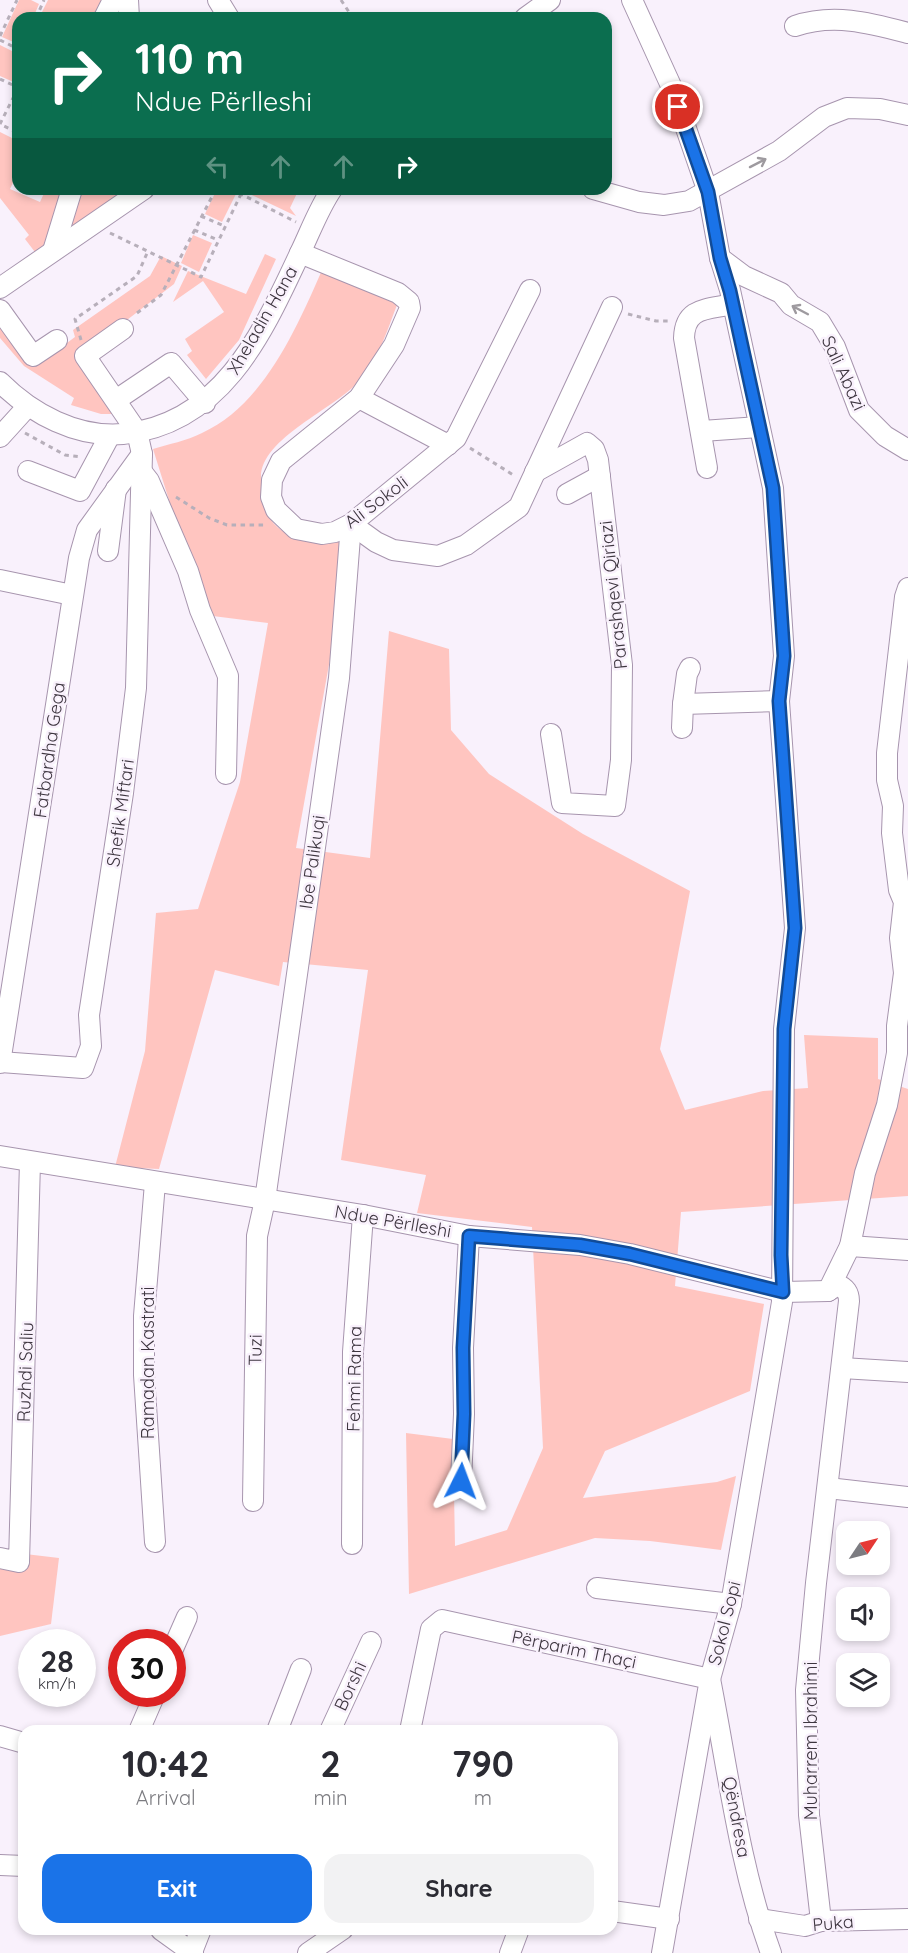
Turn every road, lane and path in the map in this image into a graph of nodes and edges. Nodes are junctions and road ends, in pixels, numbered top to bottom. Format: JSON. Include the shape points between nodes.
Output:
{"nodes":[{"id":1,"x":17,"y":0,"type":"edge"},
{"id":2,"x":37,"y":0,"type":"edge"},
{"id":3,"x":550,"y":0,"type":"edge"},
{"id":4,"x":632,"y":0,"type":"edge"},
{"id":5,"x":43,"y":1,"type":"edge"},
{"id":6,"x":533,"y":12,"type":"edge"},
{"id":7,"x":795,"y":27,"type":"dead end"},
{"id":8,"x":908,"y":33,"type":"edge"},
{"id":9,"x":0,"y":38,"type":"edge"},
{"id":10,"x":12,"y":100,"type":"edge"},
{"id":11,"x":908,"y":115,"type":"edge"},
{"id":12,"x":12,"y":130,"type":"edge"},
{"id":13,"x":708,"y":192,"type":"junction"},
{"id":14,"x":612,"y":194,"type":"edge"},
{"id":15,"x":70,"y":195,"type":"edge"},
{"id":16,"x":135,"y":195,"type":"edge"},
{"id":17,"x":213,"y":195,"type":"edge"},
{"id":18,"x":240,"y":195,"type":"edge"},
{"id":19,"x":243,"y":195,"type":"edge"},
{"id":20,"x":329,"y":195,"type":"edge"},
{"id":21,"x":201,"y":216,"type":"junction"},
{"id":22,"x":92,"y":224,"type":"junction"},
{"id":23,"x":224,"y":226,"type":"junction"},
{"id":24,"x":311,"y":229,"type":"junction"},
{"id":25,"x":194,"y":230,"type":"junction"},
{"id":26,"x":218,"y":240,"type":"junction"},
{"id":27,"x":53,"y":250,"type":"junction"},
{"id":28,"x":148,"y":251,"type":"junction"},
{"id":29,"x":300,"y":253,"type":"junction"},
{"id":30,"x":720,"y":258,"type":"junction"},
{"id":31,"x":177,"y":266,"type":"junction"},
{"id":32,"x":0,"y":288,"type":"edge"},
{"id":33,"x":530,"y":290,"type":"dead end"},
{"id":34,"x":733,"y":304,"type":"junction"},
{"id":35,"x":612,"y":307,"type":"joint"},
{"id":36,"x":0,"y":310,"type":"edge"},
{"id":37,"x":137,"y":313,"type":"dead end"},
{"id":38,"x":75,"y":319,"type":"dead end"},
{"id":39,"x":662,"y":322,"type":"dead end"},
{"id":40,"x":123,"y":329,"type":"dead end"},
{"id":41,"x":57,"y":340,"type":"dead end"},
{"id":42,"x":0,"y":382,"type":"edge"},
{"id":43,"x":359,"y":398,"type":"junction"},
{"id":44,"x":116,"y":400,"type":"junction"},
{"id":45,"x":205,"y":404,"type":"junction"},
{"id":46,"x":28,"y":406,"type":"junction"},
{"id":47,"x":759,"y":427,"type":"junction"},
{"id":48,"x":5,"y":431,"type":"edge"},
{"id":49,"x":702,"y":431,"type":"junction"},
{"id":50,"x":137,"y":432,"type":"junction"},
{"id":51,"x":110,"y":435,"type":"junction"},
{"id":52,"x":452,"y":442,"type":"junction"},
{"id":53,"x":908,"y":450,"type":"edge"},
{"id":54,"x":97,"y":459,"type":"junction"},
{"id":55,"x":707,"y":468,"type":"dead end"},
{"id":56,"x":144,"y":469,"type":"junction"},
{"id":57,"x":28,"y":471,"type":"dead end"},
{"id":58,"x":600,"y":476,"type":"junction"},
{"id":59,"x":532,"y":478,"type":"junction"},
{"id":60,"x":116,"y":488,"type":"junction"},
{"id":61,"x":567,"y":494,"type":"dead end"},
{"id":62,"x":288,"y":524,"type":"junction"},
{"id":63,"x":351,"y":524,"type":"junction"},
{"id":64,"x":108,"y":551,"type":"dead end"},
{"id":65,"x":0,"y":579,"type":"edge"},
{"id":66,"x":908,"y":588,"type":"edge"},
{"id":67,"x":72,"y":595,"type":"junction"},
{"id":68,"x":690,"y":668,"type":"dead end"},
{"id":69,"x":779,"y":701,"type":"junction"},
{"id":70,"x":683,"y":704,"type":"junction"},
{"id":71,"x":899,"y":721,"type":"edge"},
{"id":72,"x":682,"y":728,"type":"dead end"},
{"id":73,"x":551,"y":734,"type":"dead end"},
{"id":74,"x":226,"y":774,"type":"dead end"},
{"id":75,"x":901,"y":806,"type":"edge"},
{"id":76,"x":904,"y":888,"type":"edge"},
{"id":77,"x":902,"y":1054,"type":"edge"},
{"id":78,"x":0,"y":1063,"type":"edge"},
{"id":79,"x":0,"y":1156,"type":"edge"},
{"id":80,"x":30,"y":1162,"type":"junction"},
{"id":81,"x":155,"y":1183,"type":"junction"},
{"id":82,"x":266,"y":1200,"type":"junction"},
{"id":83,"x":363,"y":1215,"type":"junction"},
{"id":84,"x":469,"y":1236,"type":"junction"},
{"id":85,"x":850,"y":1246,"type":"junction"},
{"id":86,"x":908,"y":1250,"type":"edge"},
{"id":87,"x":828,"y":1291,"type":"junction"},
{"id":88,"x":783,"y":1292,"type":"junction"},
{"id":89,"x":842,"y":1368,"type":"junction"},
{"id":90,"x":908,"y":1372,"type":"edge"},
{"id":91,"x":461,"y":1481,"type":"dead end"},
{"id":92,"x":828,"y":1488,"type":"junction"},
{"id":93,"x":908,"y":1497,"type":"edge"},
{"id":94,"x":252,"y":1501,"type":"dead end"},
{"id":95,"x":155,"y":1542,"type":"dead end"},
{"id":96,"x":352,"y":1544,"type":"dead end"},
{"id":97,"x":0,"y":1558,"type":"edge"},
{"id":98,"x":597,"y":1588,"type":"dead end"},
{"id":99,"x":731,"y":1604,"type":"junction"},
{"id":100,"x":187,"y":1617,"type":"dead end"},
{"id":101,"x":182,"y":1629,"type":"edge"},
{"id":102,"x":371,"y":1642,"type":"dead end"},
{"id":103,"x":301,"y":1669,"type":"dead end"},
{"id":104,"x":710,"y":1679,"type":"junction"},
{"id":105,"x":149,"y":1707,"type":"edge"},
{"id":106,"x":142,"y":1725,"type":"edge"},
{"id":107,"x":279,"y":1725,"type":"edge"},
{"id":108,"x":333,"y":1725,"type":"edge"},
{"id":109,"x":411,"y":1725,"type":"edge"},
{"id":110,"x":0,"y":1736,"type":"edge"},
{"id":111,"x":18,"y":1741,"type":"edge"},
{"id":112,"x":0,"y":1865,"type":"edge"},
{"id":113,"x":18,"y":1866,"type":"edge"},
{"id":114,"x":618,"y":1912,"type":"edge"},
{"id":115,"x":669,"y":1919,"type":"junction"},
{"id":116,"x":759,"y":1919,"type":"junction"},
{"id":117,"x":908,"y":1919,"type":"edge"},
{"id":118,"x":821,"y":1921,"type":"junction"},
{"id":119,"x":168,"y":1935,"type":"edge"},
{"id":120,"x":199,"y":1935,"type":"edge"},
{"id":121,"x":334,"y":1935,"type":"edge"},
{"id":122,"x":517,"y":1935,"type":"edge"},
{"id":123,"x":192,"y":1952,"type":"edge"},
{"id":124,"x":308,"y":1953,"type":"edge"},
{"id":125,"x":510,"y":1953,"type":"edge"},
{"id":126,"x":662,"y":1953,"type":"edge"},
{"id":127,"x":771,"y":1953,"type":"edge"}],
"edges":[{"from":1,"to":9,"type":"path"},
{"from":2,"to":5,"type":"path"},
{"from":3,"to":6,"type":"street"},
{"from":4,"to":13,"type":"street","name":"Sokol Sopi","via":[[672,87]]},
{"from":7,"to":8,"type":"street","via":[[833,19],[861,21]]},
{"from":10,"to":12,"type":"path","via":[[0,124]]},
{"from":13,"to":11,"type":"street","one_way":true,"via":[[779,151],[824,117],[848,108]]},
{"from":13,"to":14,"type":"street","via":[[689,201],[664,205]]},
{"from":13,"to":30,"type":"street","name":"Sokol Sopi"},
{"from":15,"to":27,"type":"street"},
{"from":16,"to":22,"type":"street"},
{"from":17,"to":21,"type":"path"},
{"from":18,"to":23,"type":"path"},
{"from":19,"to":24,"type":"path"},
{"from":20,"to":24,"type":"street","name":"Xheladin Hana"},
{"from":21,"to":23,"type":"path"},
{"from":21,"to":25,"type":"path"},
{"from":22,"to":27,"type":"street"},
{"from":22,"to":28,"type":"path"},
{"from":23,"to":26,"type":"path"},
{"from":24,"to":29,"type":"street","name":"Xheladin Hana"},
{"from":25,"to":26,"type":"path"},
{"from":25,"to":31,"type":"path"},
{"from":26,"to":31,"type":"path","via":[[201,277]]},
{"from":27,"to":32,"type":"street"},
{"from":28,"to":31,"type":"path"},
{"from":28,"to":38,"type":"path","via":[[137,276]]},
{"from":29,"to":43,"type":"street","via":[[398,293],[409,302],[408,314],[394,345]]},
{"from":29,"to":45,"type":"street","name":"Xheladin Hana","via":[[246,355]]},
{"from":30,"to":34,"type":"street","name":"Sokol Sopi"},
{"from":53,"to":30,"type":"street","name":"Sali Abazi","one_way":true,"via":[[885,436],[859,410],[835,347],[820,322],[791,305],[781,293],[744,276]]},
{"from":31,"to":37,"type":"path","via":[[162,295]]},
{"from":33,"to":52,"type":"street","name":"Ali Sokoli"},
{"from":34,"to":47,"type":"street","name":"Sokol Sopi"},
{"from":34,"to":49,"type":"street","via":[[695,312],[688,318],[684,338]]},
{"from":35,"to":39,"type":"path"},
{"from":35,"to":59,"type":"street"},
{"from":36,"to":41,"type":"street","via":[[33,356]]},
{"from":40,"to":44,"type":"street","via":[[85,357]]},
{"from":42,"to":46,"type":"street","name":"Xheladin Hana"},
{"from":43,"to":52,"type":"street"},
{"from":43,"to":62,"type":"street","via":[[281,461],[272,480],[271,497]]},
{"from":44,"to":45,"type":"street","via":[[171,363]]},
{"from":44,"to":50,"type":"street"},
{"from":45,"to":50,"type":"street","name":"Xheladin Hana","via":[[159,428]]},
{"from":46,"to":48,"type":"street"},
{"from":46,"to":51,"type":"street","name":"Xheladin Hana","via":[[56,422]]},
{"from":47,"to":49,"type":"street"},
{"from":47,"to":69,"type":"street","name":"Sokol Sopi","via":[[773,488],[784,656]]},
{"from":48,"to":54,"type":"path","via":[[65,455]]},
{"from":49,"to":55,"type":"street"},
{"from":50,"to":51,"type":"street","name":"Xheladin Hana"},
{"from":50,"to":56,"type":"street","name":"Shefik Miftari"},
{"from":51,"to":54,"type":"street"},
{"from":52,"to":59,"type":"path"},
{"from":52,"to":63,"type":"street","name":"Ali Sokoli"},
{"from":54,"to":57,"type":"street","via":[[80,491]]},
{"from":56,"to":60,"type":"street","name":"Fatbardha Gega"},
{"from":56,"to":62,"type":"path","via":[[209,518],[227,525]]},
{"from":56,"to":74,"type":"street","name":"Shefik Miftari","via":[[228,676]]},
{"from":56,"to":78,"type":"street","name":"Shefik Miftari","via":[[136,688],[89,1015],[88,1059],[83,1068]]},
{"from":58,"to":59,"type":"street","name":"Parashqevi Qiriazi","via":[[594,449],[586,443]]},
{"from":58,"to":61,"type":"street"},
{"from":58,"to":73,"type":"street","name":"Parashqevi Qiriazi","via":[[622,665],[621,760],[615,806],[562,803]]},
{"from":59,"to":63,"type":"street","via":[[519,507],[466,545],[438,556],[393,550]]},
{"from":60,"to":64,"type":"street"},
{"from":60,"to":67,"type":"street","name":"Fatbardha Gega","via":[[87,530]]},
{"from":62,"to":63,"type":"street","name":"Ali Sokoli","via":[[310,534],[335,532]]},
{"from":63,"to":82,"type":"street","name":"Ibe Palikuqi","via":[[339,678]]},
{"from":65,"to":67,"type":"street"},
{"from":66,"to":71,"type":"street"},
{"from":67,"to":78,"type":"street","name":"Fatbardha Gega"},
{"from":68,"to":70,"type":"street"},
{"from":69,"to":70,"type":"street"},
{"from":69,"to":88,"type":"street","name":"Sokol Sopi","via":[[795,928],[784,1029]]},
{"from":70,"to":72,"type":"street"},
{"from":71,"to":75,"type":"street","via":[[887,780]]},
{"from":75,"to":76,"type":"street","via":[[892,833]]},
{"from":76,"to":77,"type":"street","via":[[900,938],[904,973],[897,1026]]},
{"from":77,"to":85,"type":"street","via":[[865,1173]]},
{"from":79,"to":80,"type":"street","name":"Ndue Përlleshi"},
{"from":80,"to":81,"type":"street","name":"Ndue Përlleshi"},
{"from":80,"to":97,"type":"street","name":"Ruzhdi Saliu","via":[[19,1562]]},
{"from":81,"to":82,"type":"street","name":"Ndue Përlleshi"},
{"from":81,"to":95,"type":"street","name":"Ramadan Kastrati","via":[[144,1316]]},
{"from":82,"to":83,"type":"street","name":"Ndue Përlleshi"},
{"from":82,"to":94,"type":"street","name":"Tuzi","via":[[257,1236]]},
{"from":83,"to":84,"type":"street","name":"Ndue Përlleshi"},
{"from":83,"to":96,"type":"street","name":"Fehmi Rama","via":[[353,1352]]},
{"from":84,"to":88,"type":"street","name":"Ndue Përlleshi","via":[[620,1252]]},
{"from":84,"to":91,"type":"street"},
{"from":85,"to":86,"type":"street"},
{"from":85,"to":87,"type":"street"},
{"from":87,"to":88,"type":"street","name":"Ndue Përlleshi"},
{"from":87,"to":89,"type":"street","name":"Muharrem Ibrahimi","via":[[838,1285],[849,1295]]},
{"from":88,"to":99,"type":"street","name":"Sokol Sopi"},
{"from":89,"to":90,"type":"street"},
{"from":89,"to":92,"type":"street","name":"Muharrem Ibrahimi"},
{"from":92,"to":93,"type":"street"},
{"from":92,"to":118,"type":"street","name":"Muharrem Ibrahimi","via":[[806,1690],[809,1815]]},
{"from":98,"to":99,"type":"street"},
{"from":99,"to":104,"type":"street","name":"Sokol Sopi"},
{"from":100,"to":101,"type":"street"},
{"from":102,"to":108,"type":"street","name":"Borshi"},
{"from":103,"to":107,"type":"street"},
{"from":104,"to":109,"type":"street","name":"Përparim Thaçi","via":[[448,1620],[438,1621],[431,1629]]},
{"from":104,"to":115,"type":"street","name":"Sokol Sopi"},
{"from":104,"to":116,"type":"street","name":"Qëndresa"},
{"from":105,"to":106,"type":"street"},
{"from":110,"to":111,"type":"street"},
{"from":112,"to":113,"type":"street"},
{"from":114,"to":115,"type":"street"},
{"from":115,"to":126,"type":"street","name":"Sokol Sopi"},
{"from":116,"to":118,"type":"street","name":"Puka","via":[[805,1926]]},
{"from":116,"to":127,"type":"street","name":"Qëndresa"},
{"from":117,"to":118,"type":"street","name":"Puka"},
{"from":119,"to":123,"type":"street"},
{"from":120,"to":123,"type":"street"},
{"from":121,"to":124,"type":"street"},
{"from":122,"to":125,"type":"street"}]}
